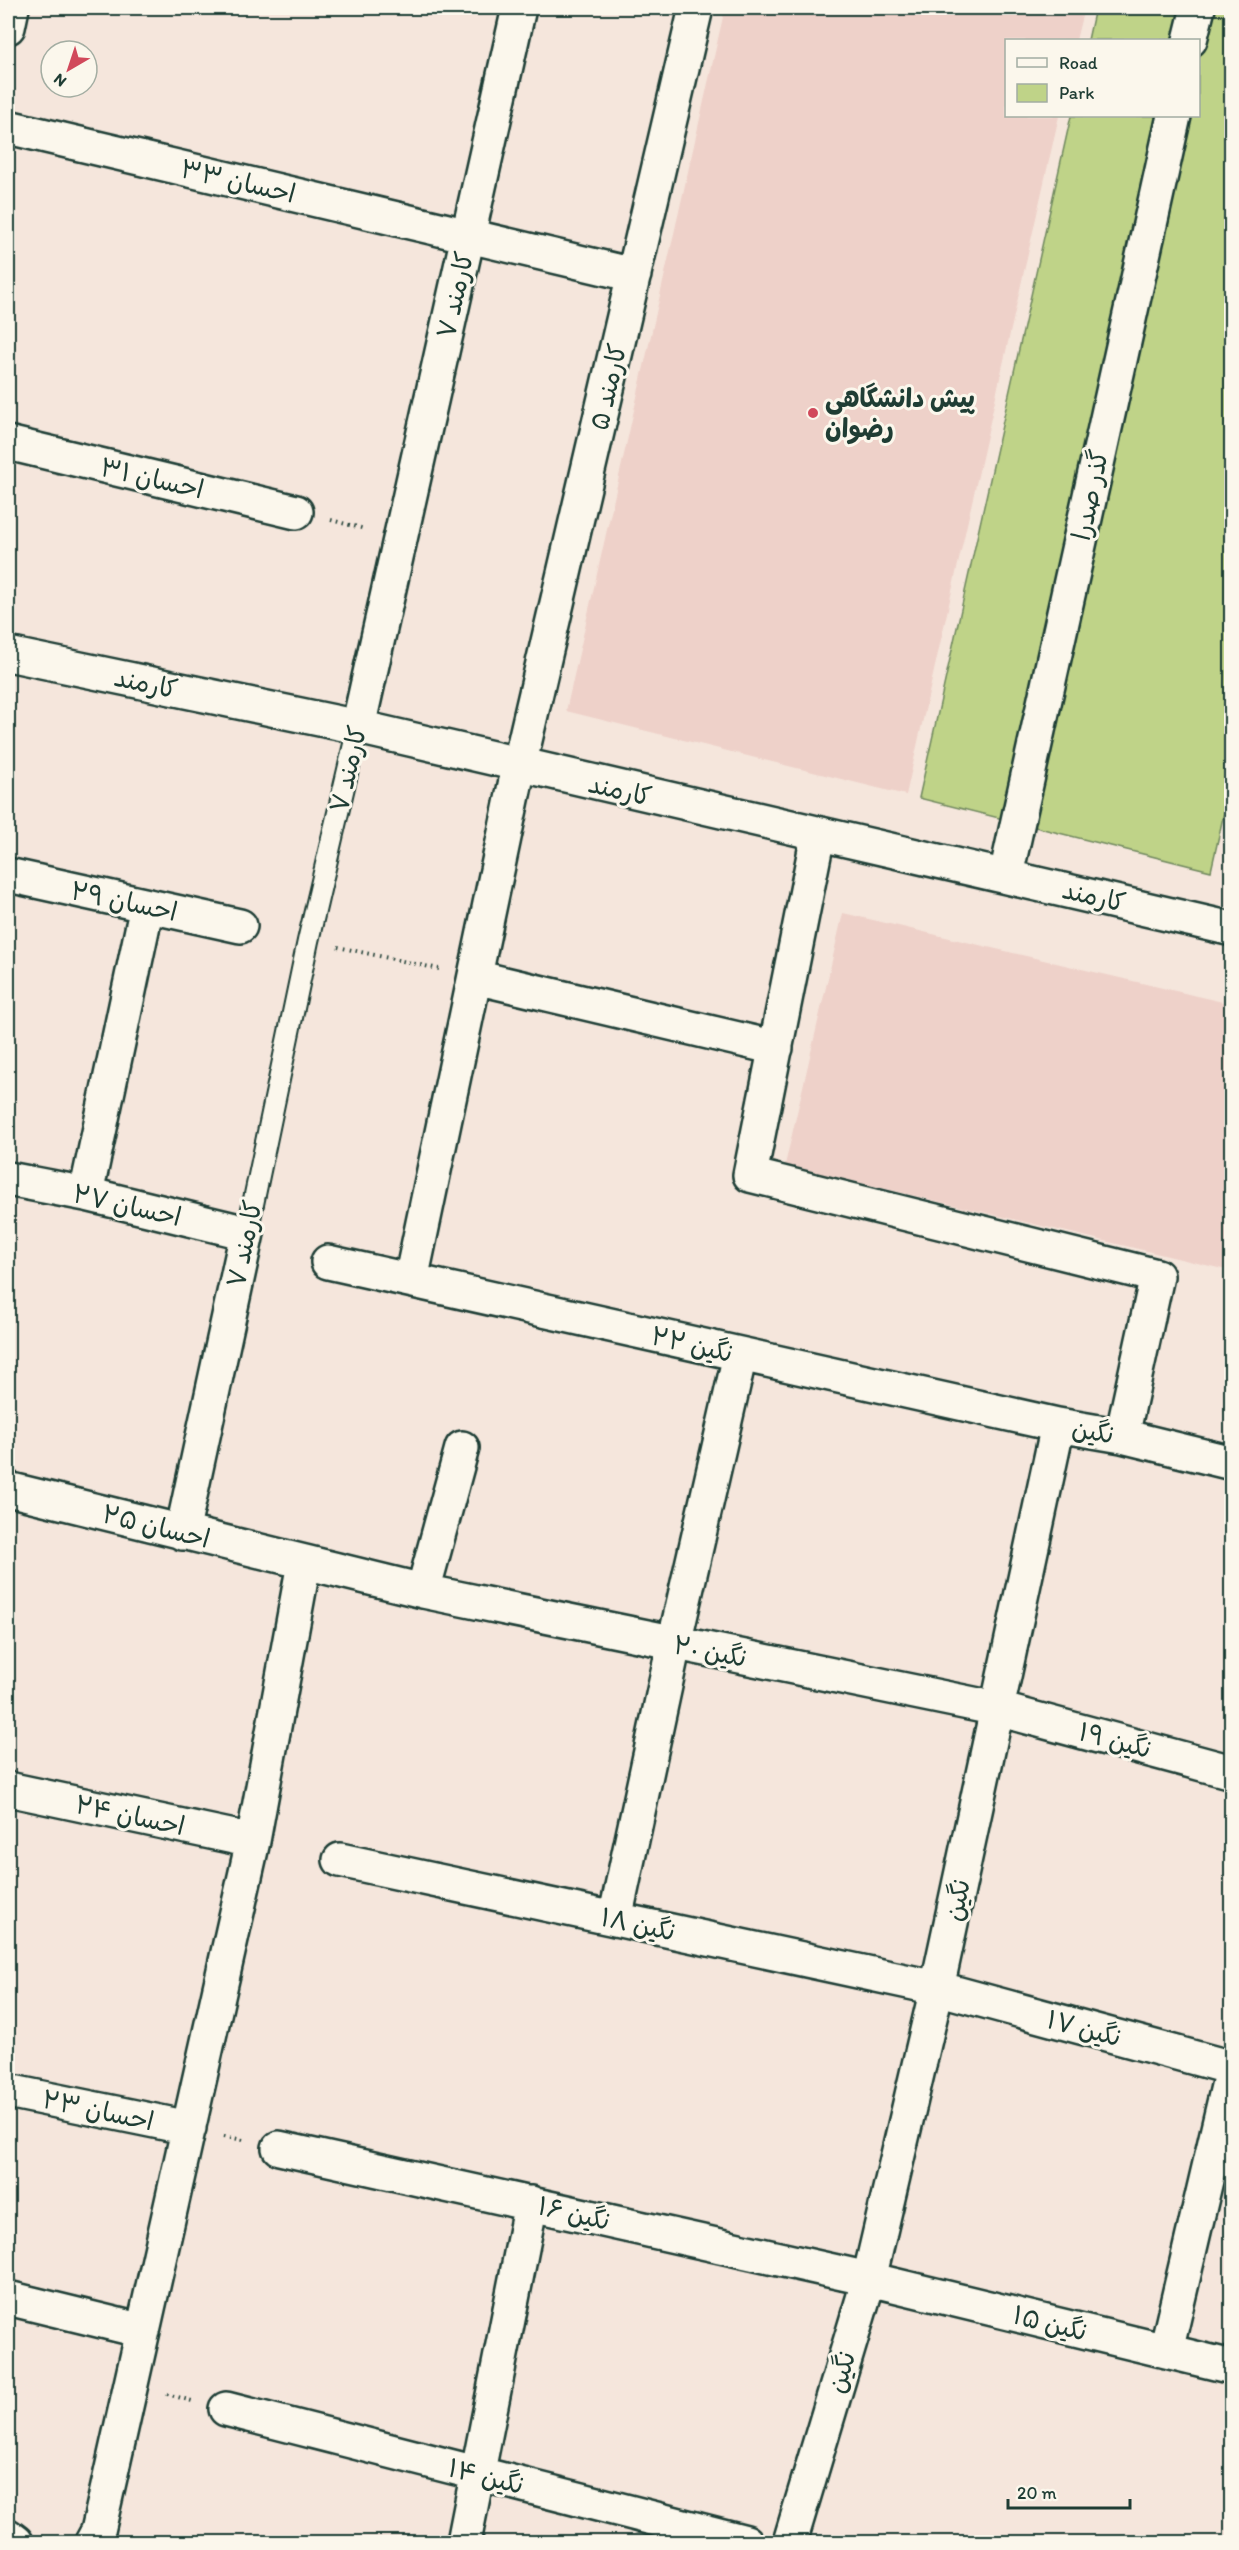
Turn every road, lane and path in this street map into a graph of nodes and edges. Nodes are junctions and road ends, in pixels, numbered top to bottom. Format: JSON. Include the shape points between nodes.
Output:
{"nodes":[{"id":1,"x":12,"y":8,"type":"edge"},
{"id":2,"x":519,"y":8,"type":"edge"},
{"id":3,"x":696,"y":8,"type":"edge"},
{"id":4,"x":1198,"y":8,"type":"edge"},
{"id":5,"x":8,"y":27,"type":"edge"},
{"id":6,"x":1190,"y":39,"type":"edge"},
{"id":7,"x":1174,"y":117,"type":"edge"},
{"id":8,"x":8,"y":127,"type":"edge"},
{"id":9,"x":468,"y":236,"type":"junction"},
{"id":10,"x":634,"y":274,"type":"junction"},
{"id":11,"x":8,"y":443,"type":"edge"},
{"id":12,"x":296,"y":512,"type":"joint"},
{"id":13,"x":400,"y":537,"type":"junction"},
{"id":14,"x":8,"y":654,"type":"edge"},
{"id":15,"x":358,"y":727,"type":"junction"},
{"id":16,"x":519,"y":766,"type":"junction"},
{"id":17,"x":818,"y":835,"type":"junction"},
{"id":18,"x":8,"y":875,"type":"edge"},
{"id":19,"x":1006,"y":875,"type":"junction"},
{"id":20,"x":147,"y":906,"type":"junction"},
{"id":21,"x":240,"y":926,"type":"dead end"},
{"id":22,"x":1232,"y":929,"type":"edge"},
{"id":23,"x":308,"y":940,"type":"junction"},
{"id":24,"x":475,"y":977,"type":"junction"},
{"id":25,"x":776,"y":1048,"type":"junction"},
{"id":26,"x":8,"y":1179,"type":"edge"},
{"id":27,"x":86,"y":1194,"type":"junction"},
{"id":28,"x":247,"y":1233,"type":"junction"},
{"id":29,"x":328,"y":1262,"type":"dead end"},
{"id":30,"x":411,"y":1280,"type":"junction"},
{"id":31,"x":740,"y":1355,"type":"junction"},
{"id":32,"x":1058,"y":1425,"type":"junction"},
{"id":33,"x":1122,"y":1436,"type":"junction"},
{"id":34,"x":462,"y":1448,"type":"dead end"},
{"id":35,"x":1232,"y":1463,"type":"edge"},
{"id":36,"x":8,"y":1489,"type":"edge"},
{"id":37,"x":182,"y":1533,"type":"junction"},
{"id":38,"x":304,"y":1563,"type":"junction"},
{"id":39,"x":423,"y":1591,"type":"junction"},
{"id":40,"x":674,"y":1644,"type":"junction"},
{"id":41,"x":998,"y":1709,"type":"junction"},
{"id":42,"x":1232,"y":1772,"type":"edge"},
{"id":43,"x":8,"y":1789,"type":"edge"},
{"id":44,"x":253,"y":1841,"type":"junction"},
{"id":45,"x":339,"y":1860,"type":"dead end"},
{"id":46,"x":615,"y":1919,"type":"junction"},
{"id":47,"x":938,"y":1989,"type":"junction"},
{"id":48,"x":1232,"y":2068,"type":"edge"},
{"id":49,"x":8,"y":2091,"type":"edge"},
{"id":50,"x":189,"y":2128,"type":"junction"},
{"id":51,"x":279,"y":2148,"type":"joint"},
{"id":52,"x":531,"y":2203,"type":"junction"},
{"id":53,"x":869,"y":2279,"type":"junction"},
{"id":54,"x":8,"y":2298,"type":"edge"},
{"id":55,"x":143,"y":2331,"type":"junction"},
{"id":56,"x":1166,"y":2351,"type":"junction"},
{"id":57,"x":1232,"y":2367,"type":"edge"},
{"id":58,"x":131,"y":2385,"type":"junction"},
{"id":59,"x":226,"y":2409,"type":"joint"},
{"id":60,"x":479,"y":2474,"type":"junction"},
{"id":61,"x":8,"y":2535,"type":"edge"},
{"id":62,"x":16,"y":2542,"type":"edge"},
{"id":63,"x":92,"y":2542,"type":"edge"},
{"id":64,"x":465,"y":2542,"type":"edge"},
{"id":65,"x":746,"y":2542,"type":"edge"},
{"id":66,"x":790,"y":2542,"type":"edge"}],
"edges":[{"from":1,"to":5,"type":"street"},
{"from":2,"to":9,"type":"street","name":"کارمند ۷"},
{"from":3,"to":10,"type":"street","name":"کارمند ۵"},
{"from":4,"to":6,"type":"street"},
{"from":7,"to":19,"type":"street","name":"گذر صدرا"},
{"from":8,"to":9,"type":"street","name":"احسان ۳۳"},
{"from":9,"to":10,"type":"street","name":"احسان ۳۳"},
{"from":9,"to":13,"type":"street","name":"کارمند ۷"},
{"from":10,"to":16,"type":"street","name":"کارمند ۵"},
{"from":11,"to":12,"type":"street","name":"احسان ۳۱"},
{"from":12,"to":13,"type":"path"},
{"from":13,"to":15,"type":"street","name":"کارمند ۷"},
{"from":14,"to":15,"type":"street","name":"کارمند"},
{"from":15,"to":16,"type":"street","name":"کارمند"},
{"from":15,"to":23,"type":"lane","name":"کارمند ۷"},
{"from":16,"to":17,"type":"street","name":"کارمند"},
{"from":16,"to":24,"type":"street","name":"کارمند ۵"},
{"from":17,"to":19,"type":"street","name":"کارمند"},
{"from":17,"to":25,"type":"street"},
{"from":18,"to":20,"type":"street","name":"احسان ۲۹"},
{"from":19,"to":22,"type":"street","name":"کارمند"},
{"from":20,"to":21,"type":"street","name":"احسان ۲۹"},
{"from":20,"to":27,"type":"street"},
{"from":23,"to":24,"type":"path"},
{"from":23,"to":28,"type":"lane","name":"کارمند ۷"},
{"from":24,"to":25,"type":"street"},
{"from":24,"to":30,"type":"street","name":"کارمند ۵"},
{"from":25,"to":33,"type":"street","via":[[750,1175],[1157,1276]]},
{"from":26,"to":27,"type":"street","name":"احسان ۲۷"},
{"from":27,"to":28,"type":"street","name":"احسان ۲۷"},
{"from":28,"to":37,"type":"street","name":"کارمند ۷"},
{"from":29,"to":30,"type":"street","name":"نگین ۲۲"},
{"from":30,"to":31,"type":"street","name":"نگین ۲۲"},
{"from":31,"to":32,"type":"street","name":"نگین ۲۲"},
{"from":31,"to":40,"type":"street"},
{"from":32,"to":33,"type":"street","name":"نگین"},
{"from":32,"to":41,"type":"street","name":"نگین"},
{"from":33,"to":35,"type":"street","name":"نگین"},
{"from":34,"to":39,"type":"street"},
{"from":36,"to":37,"type":"street","name":"احسان ۲۵"},
{"from":37,"to":38,"type":"street","name":"احسان ۲۵"},
{"from":38,"to":39,"type":"street","name":"احسان ۲۵"},
{"from":38,"to":44,"type":"street"},
{"from":39,"to":40,"type":"street","name":"نگین ۲۰"},
{"from":40,"to":41,"type":"street","name":"نگین ۲۰"},
{"from":40,"to":46,"type":"street"},
{"from":41,"to":42,"type":"street","name":"نگین ۱۹"},
{"from":41,"to":47,"type":"street","name":"نگین"},
{"from":43,"to":44,"type":"street","name":"احسان ۲۴"},
{"from":44,"to":50,"type":"street"},
{"from":45,"to":46,"type":"street","name":"نگین ۱۸"},
{"from":46,"to":47,"type":"street","name":"نگین ۱۸"},
{"from":47,"to":48,"type":"street","name":"نگین ۱۷"},
{"from":47,"to":53,"type":"street","name":"نگین"},
{"from":48,"to":56,"type":"street"},
{"from":49,"to":50,"type":"street","name":"احسان ۲۳"},
{"from":50,"to":51,"type":"path"},
{"from":50,"to":55,"type":"street"},
{"from":51,"to":52,"type":"street","name":"نگین ۱۶"},
{"from":52,"to":53,"type":"street","name":"نگین ۱۶"},
{"from":52,"to":60,"type":"street"},
{"from":53,"to":56,"type":"street","name":"نگین ۱۵"},
{"from":53,"to":66,"type":"street","name":"نگین"},
{"from":54,"to":55,"type":"street"},
{"from":55,"to":58,"type":"street"},
{"from":56,"to":57,"type":"street","name":"نگین ۱۵"},
{"from":58,"to":59,"type":"path"},
{"from":58,"to":63,"type":"street","via":[[99,2530]]},
{"from":59,"to":60,"type":"street","name":"نگین ۱۴"},
{"from":60,"to":64,"type":"street"},
{"from":60,"to":65,"type":"street","name":"نگین ۱۴"},
{"from":61,"to":62,"type":"street"}]}
